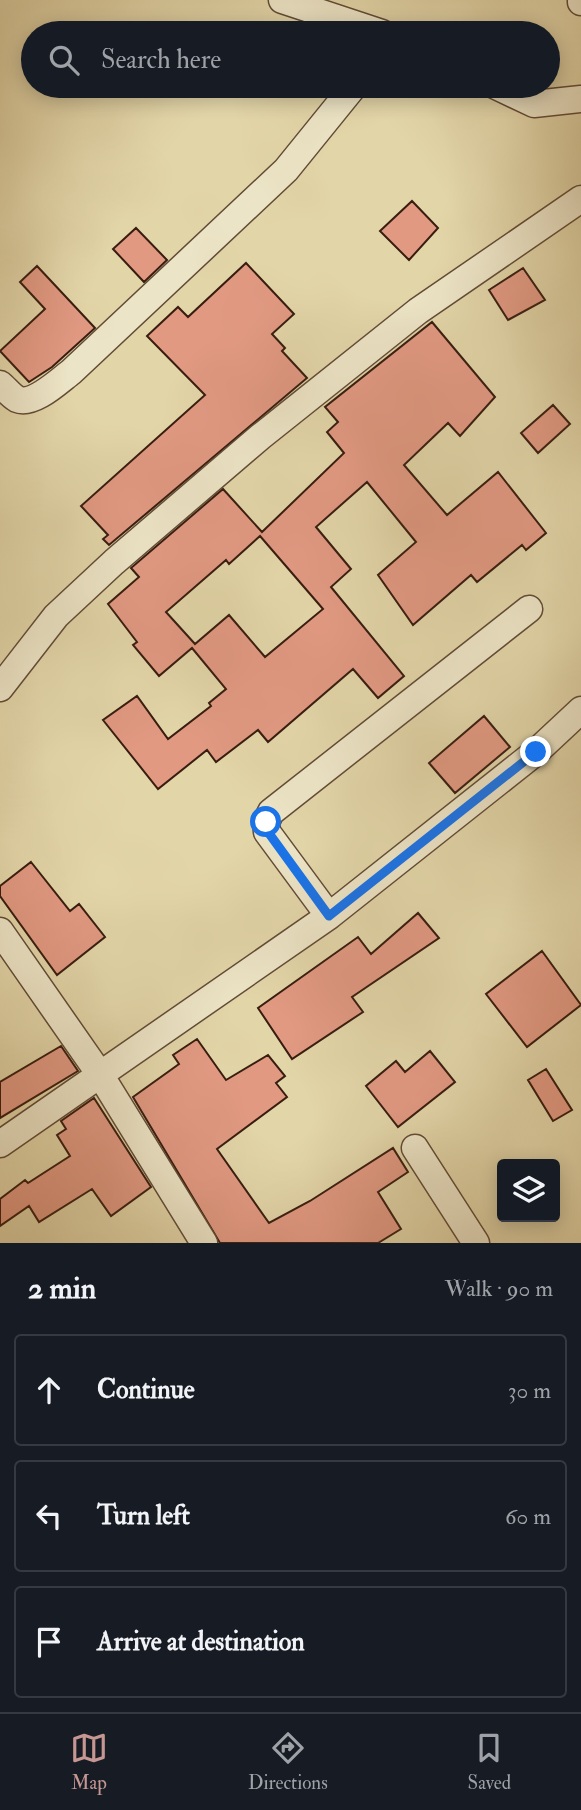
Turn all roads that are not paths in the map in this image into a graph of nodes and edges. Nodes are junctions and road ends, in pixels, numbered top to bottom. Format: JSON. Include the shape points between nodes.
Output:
{"nodes":[{"id":1,"x":282,"y":0,"type":"edge"},
{"id":2,"x":346,"y":21,"type":"edge"},
{"id":3,"x":345,"y":98,"type":"edge"},
{"id":4,"x":521,"y":98,"type":"edge"},
{"id":5,"x":581,"y":99,"type":"edge"},
{"id":6,"x":581,"y":199,"type":"edge"},
{"id":7,"x":0,"y":384,"type":"edge"},
{"id":8,"x":529,"y":609,"type":"dead end"},
{"id":9,"x":0,"y":688,"type":"edge"},
{"id":10,"x":581,"y":710,"type":"edge"},
{"id":11,"x":329,"y":916,"type":"junction"},
{"id":12,"x":0,"y":931,"type":"edge"},
{"id":13,"x":101,"y":1076,"type":"junction"},
{"id":14,"x":0,"y":1144,"type":"edge"},
{"id":15,"x":415,"y":1148,"type":"dead end"},
{"id":16,"x":204,"y":1243,"type":"edge"},
{"id":17,"x":476,"y":1243,"type":"edge"}],
"edges":[{"from":1,"to":2,"type":"street"},
{"from":3,"to":7,"type":"street","via":[[286,170],[71,372],[23,400]]},
{"from":4,"to":5,"type":"street","via":[[534,104]]},
{"from":6,"to":9,"type":"street","via":[[418,311],[260,437],[56,616]]},
{"from":8,"to":11,"type":"street","via":[[271,812],[268,832]]},
{"from":10,"to":11,"type":"street","via":[[536,752]]},
{"from":11,"to":13,"type":"street"},
{"from":12,"to":13,"type":"street"},
{"from":13,"to":14,"type":"street"},
{"from":13,"to":16,"type":"street"},
{"from":15,"to":17,"type":"street"}]}
